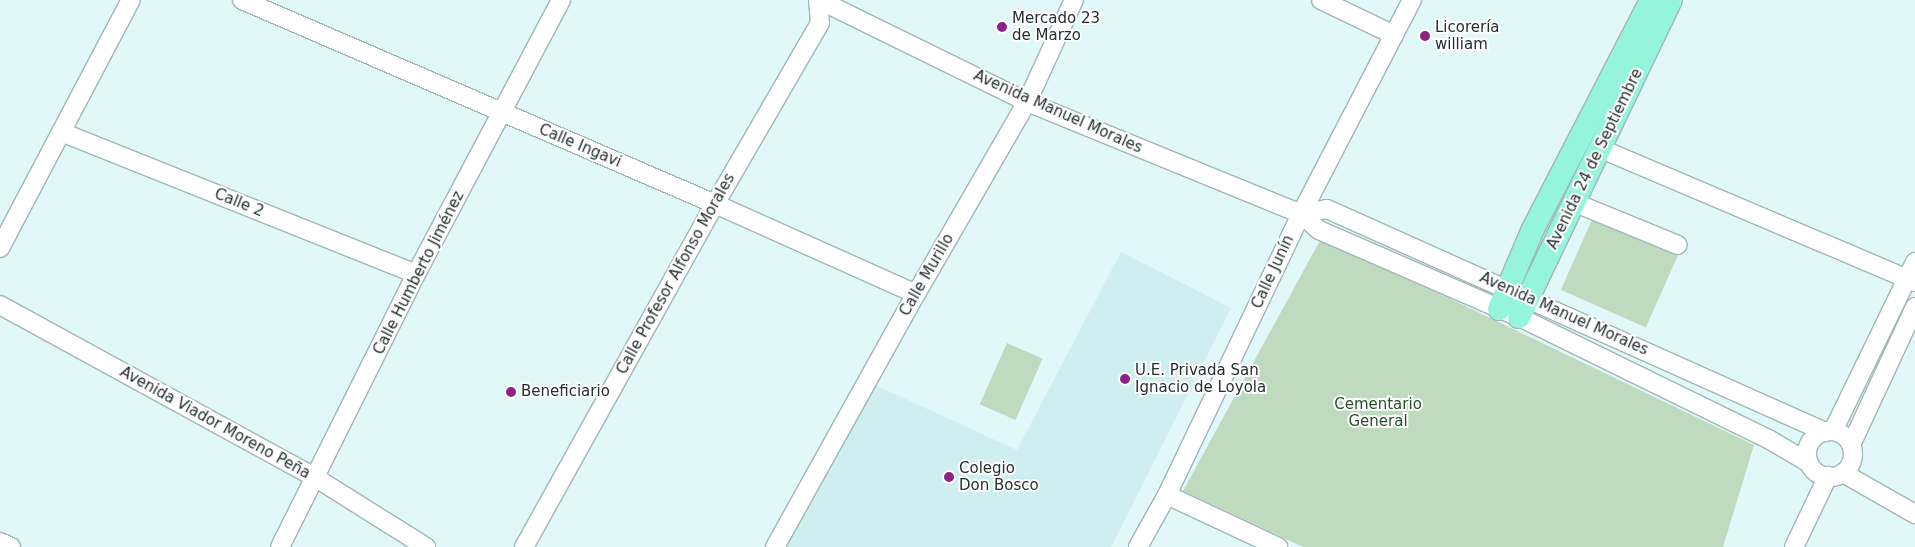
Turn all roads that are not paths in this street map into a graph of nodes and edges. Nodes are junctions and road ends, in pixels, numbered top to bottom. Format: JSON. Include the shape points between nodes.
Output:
{"nodes":[{"id":1,"x":131,"y":0,"type":"edge"},
{"id":2,"x":242,"y":0,"type":"edge"},
{"id":3,"x":560,"y":0,"type":"edge"},
{"id":4,"x":819,"y":0,"type":"edge"},
{"id":5,"x":1074,"y":0,"type":"edge"},
{"id":6,"x":1321,"y":0,"type":"edge"},
{"id":7,"x":1412,"y":0,"type":"edge"},
{"id":8,"x":1651,"y":0,"type":"edge"},
{"id":9,"x":1671,"y":0,"type":"edge"},
{"id":10,"x":1394,"y":35,"type":"junction"},
{"id":11,"x":1027,"y":102,"type":"junction"},
{"id":12,"x":500,"y":112,"type":"junction"},
{"id":13,"x":61,"y":132,"type":"junction"},
{"id":14,"x":1599,"y":148,"type":"junction"},
{"id":15,"x":1574,"y":202,"type":"junction"},
{"id":16,"x":715,"y":204,"type":"junction"},
{"id":17,"x":1301,"y":214,"type":"junction"},
{"id":18,"x":1678,"y":245,"type":"dead end"},
{"id":19,"x":0,"y":248,"type":"edge"},
{"id":20,"x":1915,"y":262,"type":"edge"},
{"id":21,"x":416,"y":274,"type":"junction"},
{"id":22,"x":1911,"y":280,"type":"edge"},
{"id":23,"x":916,"y":294,"type":"junction"},
{"id":24,"x":1513,"y":303,"type":"junction"},
{"id":25,"x":0,"y":305,"type":"edge"},
{"id":26,"x":1915,"y":307,"type":"edge"},
{"id":27,"x":1829,"y":431,"type":"junction"},
{"id":28,"x":1851,"y":445,"type":"junction"},
{"id":29,"x":1810,"y":463,"type":"junction"},
{"id":30,"x":1835,"y":474,"type":"junction"},
{"id":31,"x":316,"y":478,"type":"junction"},
{"id":32,"x":1167,"y":495,"type":"junction"},
{"id":33,"x":1915,"y":514,"type":"edge"},
{"id":34,"x":0,"y":542,"type":"edge"},
{"id":35,"x":11,"y":547,"type":"edge"},
{"id":36,"x":280,"y":547,"type":"edge"},
{"id":37,"x":426,"y":547,"type":"edge"},
{"id":38,"x":524,"y":547,"type":"edge"},
{"id":39,"x":775,"y":547,"type":"edge"},
{"id":40,"x":1138,"y":547,"type":"edge"},
{"id":41,"x":1278,"y":547,"type":"edge"},
{"id":42,"x":1794,"y":547,"type":"edge"}],
"edges":[{"from":1,"to":13,"type":"street"},
{"from":2,"to":12,"type":"street","name":"Calle Ingavi"},
{"from":3,"to":12,"type":"street","name":"Calle Humberto Jiménez"},
{"from":4,"to":11,"type":"street","name":"Avenida Manuel Morales"},
{"from":4,"to":16,"type":"street","name":"Calle Profesor Alfonso Morales","via":[[820,23]]},
{"from":5,"to":11,"type":"street","name":"Calle Murillo"},
{"from":6,"to":10,"type":"street"},
{"from":7,"to":10,"type":"street","name":"Calle Junín"},
{"from":8,"to":24,"type":"main road","name":"Avenida 24 de Septiembre","via":[[1534,230]]},
{"from":9,"to":14,"type":"main road","name":"Avenida 24 de Septiembre"},
{"from":10,"to":17,"type":"street","name":"Calle Junín"},
{"from":11,"to":17,"type":"street","name":"Avenida Manuel Morales"},
{"from":11,"to":23,"type":"street","name":"Calle Murillo"},
{"from":12,"to":16,"type":"street","name":"Calle Ingavi"},
{"from":12,"to":21,"type":"street","name":"Calle Humberto Jiménez"},
{"from":13,"to":19,"type":"street"},
{"from":13,"to":21,"type":"street","name":"Calle 2"},
{"from":14,"to":15,"type":"main road","name":"Avenida 24 de Septiembre"},
{"from":14,"to":22,"type":"street"},
{"from":15,"to":18,"type":"street"},
{"from":15,"to":24,"type":"main road","name":"Avenida 24 de Septiembre"},
{"from":16,"to":23,"type":"street","name":"Calle Ingavi"},
{"from":16,"to":38,"type":"street","name":"Calle Profesor Alfonso Morales"},
{"from":17,"to":24,"type":"street","name":"Avenida Manuel Morales","via":[[1327,209]]},
{"from":17,"to":32,"type":"street","name":"Calle Junín"},
{"from":20,"to":22,"type":"street"},
{"from":21,"to":31,"type":"street","name":"Calle Humberto Jiménez"},
{"from":22,"to":27,"type":"street"},
{"from":23,"to":39,"type":"street","name":"Calle Murillo"},
{"from":24,"to":27,"type":"street","name":"Avenida Manuel Morales"},
{"from":24,"to":29,"type":"street","name":"Avenida Manuel Morales"},
{"from":25,"to":31,"type":"street","name":"Avenida Viador Moreno Peña"},
{"from":26,"to":28,"type":"street"},
{"from":27,"to":28,"type":"street","via":[[1847,438]]},
{"from":27,"to":29,"type":"street","via":[[1818,435],[1809,447]]},
{"from":28,"to":30,"type":"street","via":[[1852,460]]},
{"from":29,"to":30,"type":"street","via":[[1820,474]]},
{"from":30,"to":33,"type":"street"},
{"from":30,"to":42,"type":"street"},
{"from":31,"to":36,"type":"street","name":"Calle Humberto Jiménez"},
{"from":31,"to":37,"type":"street","name":"Avenida Viador Moreno Peña"},
{"from":32,"to":40,"type":"street","name":"Calle Junín"},
{"from":32,"to":41,"type":"street"},
{"from":34,"to":35,"type":"street"}]}
